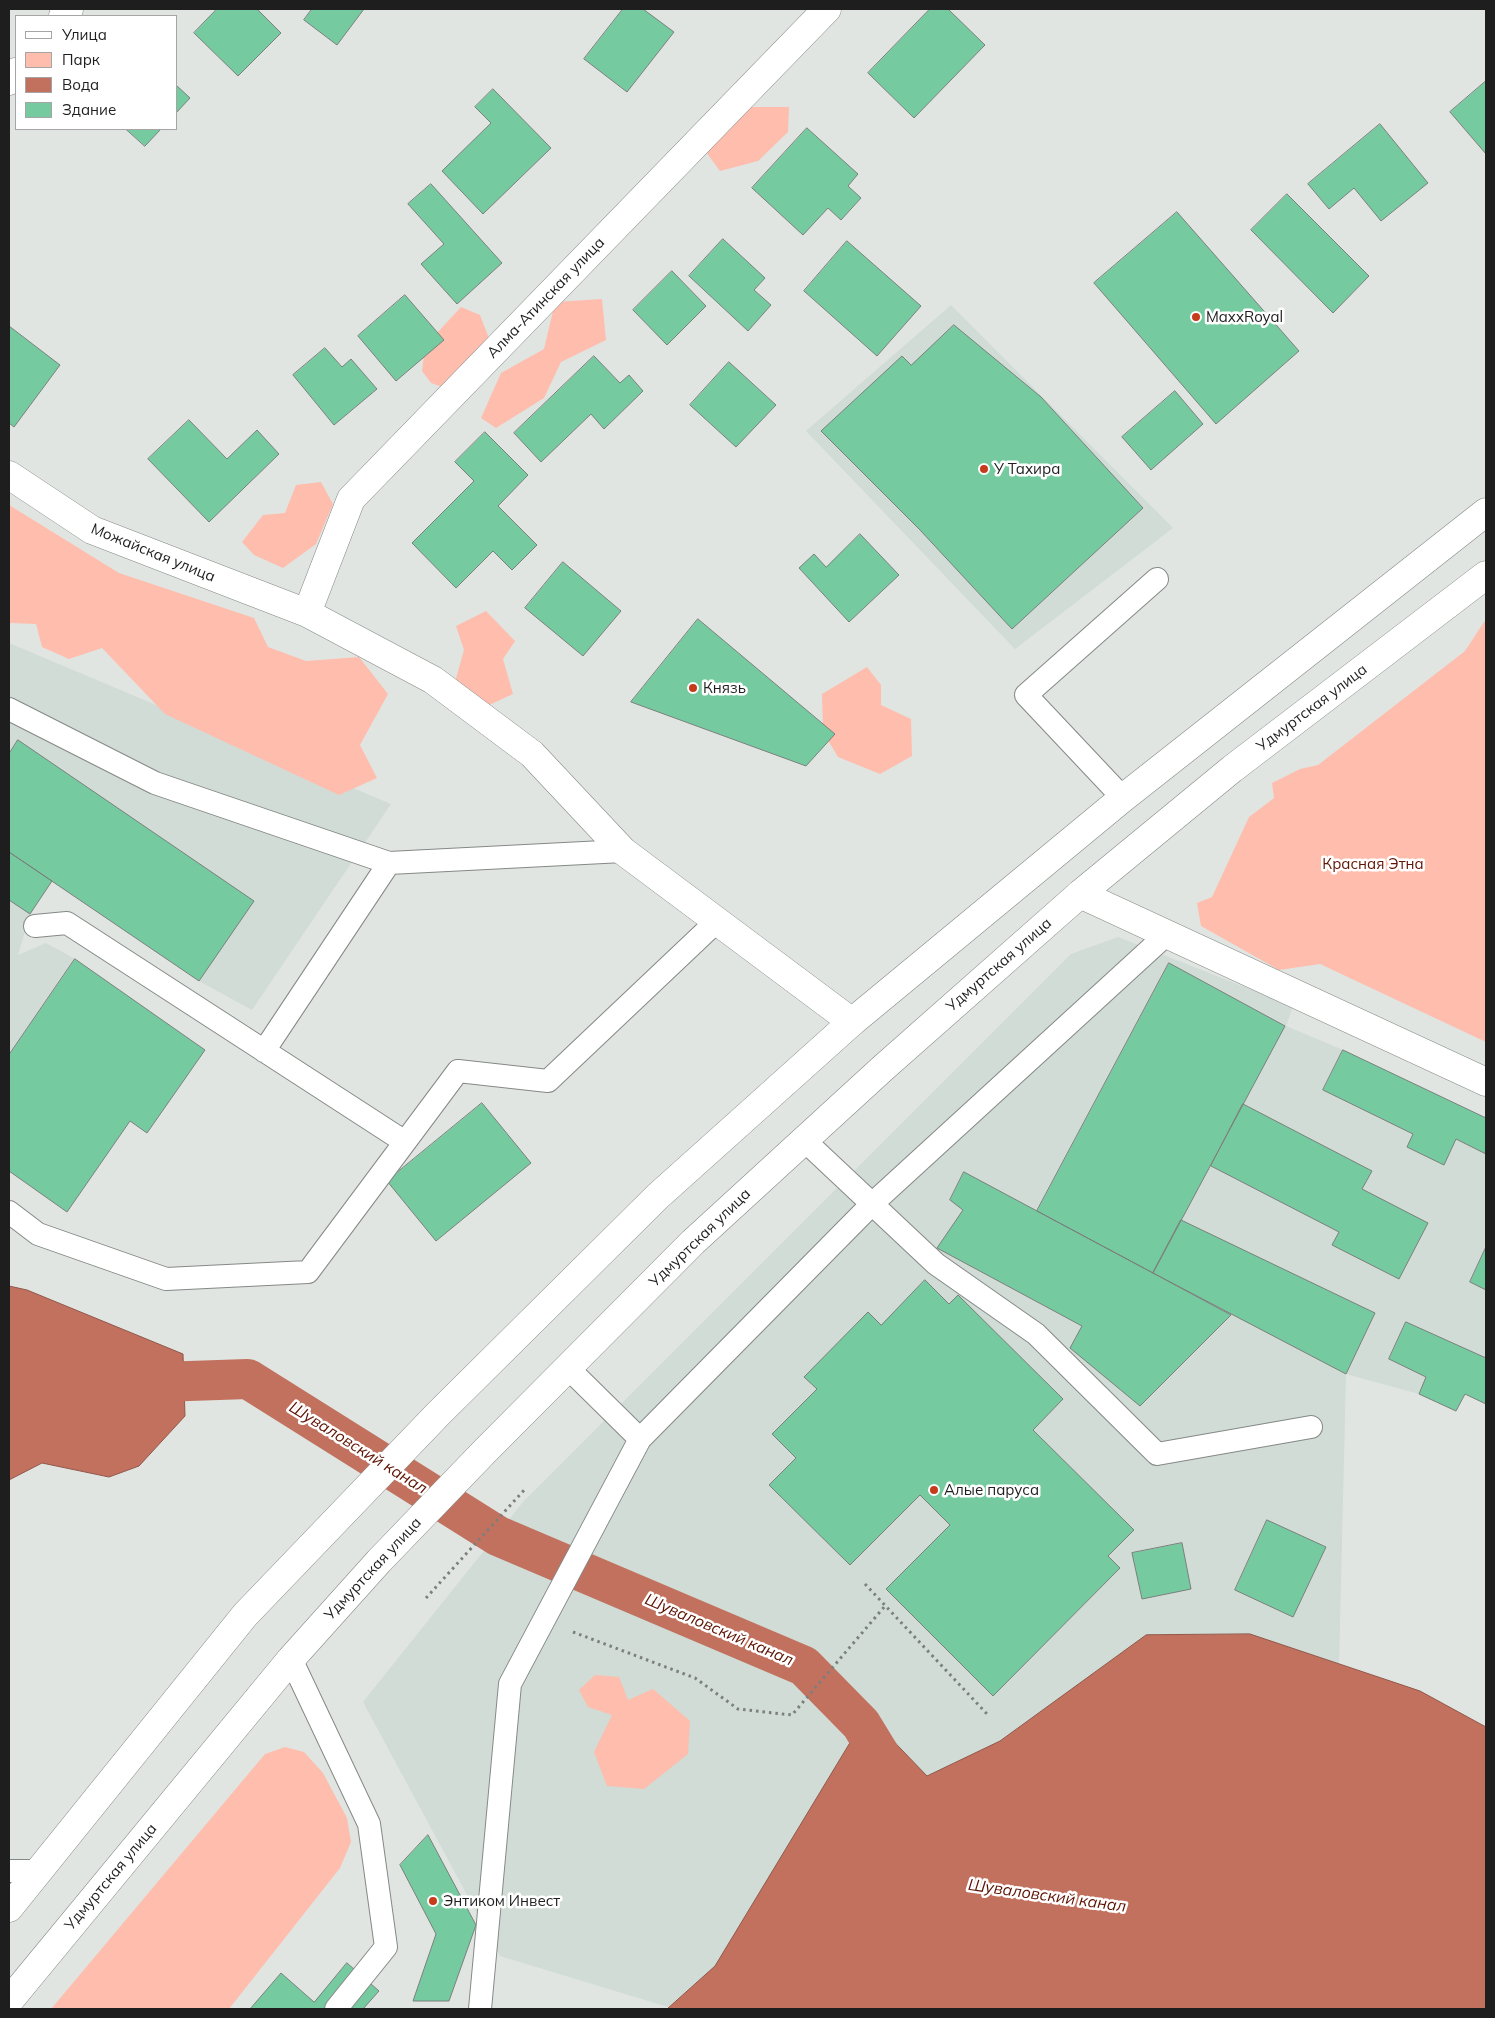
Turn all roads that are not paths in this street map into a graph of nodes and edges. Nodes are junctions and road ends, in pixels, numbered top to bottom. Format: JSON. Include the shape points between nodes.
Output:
{"nodes":[{"id":1,"x":827,"y":9,"type":"edge"},
{"id":2,"x":9,"y":475,"type":"edge"},
{"id":3,"x":1486,"y":512,"type":"edge"},
{"id":4,"x":1486,"y":575,"type":"edge"},
{"id":5,"x":1157,"y":579,"type":"dead end"},
{"id":6,"x":306,"y":613,"type":"junction"},
{"id":7,"x":9,"y":710,"type":"edge"},
{"id":8,"x":1123,"y":798,"type":"junction"},
{"id":9,"x":623,"y":850,"type":"junction"},
{"id":10,"x":389,"y":863,"type":"junction"},
{"id":11,"x":1080,"y":894,"type":"junction"},
{"id":12,"x":717,"y":921,"type":"junction"},
{"id":13,"x":35,"y":926,"type":"dead end"},
{"id":14,"x":1167,"y":934,"type":"junction"},
{"id":15,"x":852,"y":1022,"type":"junction"},
{"id":16,"x":264,"y":1051,"type":"junction"},
{"id":17,"x":1486,"y":1082,"type":"edge"},
{"id":18,"x":804,"y":1140,"type":"junction"},
{"id":19,"x":405,"y":1142,"type":"junction"},
{"id":20,"x":872,"y":1204,"type":"junction"},
{"id":21,"x":9,"y":1212,"type":"edge"},
{"id":22,"x":568,"y":1368,"type":"junction"},
{"id":23,"x":1311,"y":1427,"type":"dead end"},
{"id":24,"x":640,"y":1439,"type":"junction"},
{"id":25,"x":291,"y":1659,"type":"junction"},
{"id":26,"x":9,"y":1871,"type":"edge"},
{"id":27,"x":38,"y":1872,"type":"junction"},
{"id":28,"x":9,"y":1908,"type":"edge"},
{"id":29,"x":9,"y":2001,"type":"edge"},
{"id":30,"x":336,"y":2009,"type":"edge"},
{"id":31,"x":480,"y":2009,"type":"edge"}],
"edges":[{"from":1,"to":6,"type":"main road","name":"Алма-Атинская улица","via":[[351,499]]},
{"from":2,"to":6,"type":"main road","name":"Можайская улица","via":[[92,530]]},
{"from":3,"to":8,"type":"main road"},
{"from":4,"to":11,"type":"main road","name":"Удмуртская улица","via":[[1232,769]]},
{"from":5,"to":8,"type":"lane","via":[[1026,695]]},
{"from":6,"to":9,"type":"main road","name":"Можайская улица","via":[[433,680],[532,754]]},
{"from":7,"to":10,"type":"lane","via":[[155,783]]},
{"from":8,"to":15,"type":"main road"},
{"from":9,"to":10,"type":"lane"},
{"from":9,"to":12,"type":"main road","name":"Можайская улица"},
{"from":10,"to":16,"type":"lane"},
{"from":11,"to":14,"type":"main road"},
{"from":11,"to":18,"type":"main road","name":"Удмуртская улица"},
{"from":12,"to":15,"type":"main road","name":"Можайская улица"},
{"from":12,"to":19,"type":"lane","via":[[548,1081],[458,1071]]},
{"from":13,"to":16,"type":"lane","via":[[67,923]]},
{"from":14,"to":17,"type":"main road"},
{"from":14,"to":20,"type":"lane"},
{"from":15,"to":27,"type":"main road","via":[[658,1196],[324,1532],[245,1615]]},
{"from":16,"to":19,"type":"lane"},
{"from":18,"to":20,"type":"lane"},
{"from":18,"to":22,"type":"main road","name":"Удмуртская улица","via":[[693,1242]]},
{"from":19,"to":21,"type":"lane","via":[[308,1272],[166,1279],[38,1234]]},
{"from":20,"to":23,"type":"lane","via":[[936,1264],[1036,1334],[1157,1454]]},
{"from":20,"to":24,"type":"lane"},
{"from":22,"to":24,"type":"lane"},
{"from":22,"to":25,"type":"main road","name":"Удмуртская улица","via":[[379,1562]]},
{"from":24,"to":31,"type":"lane","via":[[510,1684]]},
{"from":25,"to":29,"type":"main road","name":"Удмуртская улица"},
{"from":25,"to":30,"type":"lane","via":[[369,1824],[386,1947]]},
{"from":26,"to":27,"type":"lane"},
{"from":27,"to":28,"type":"main road"}]}
